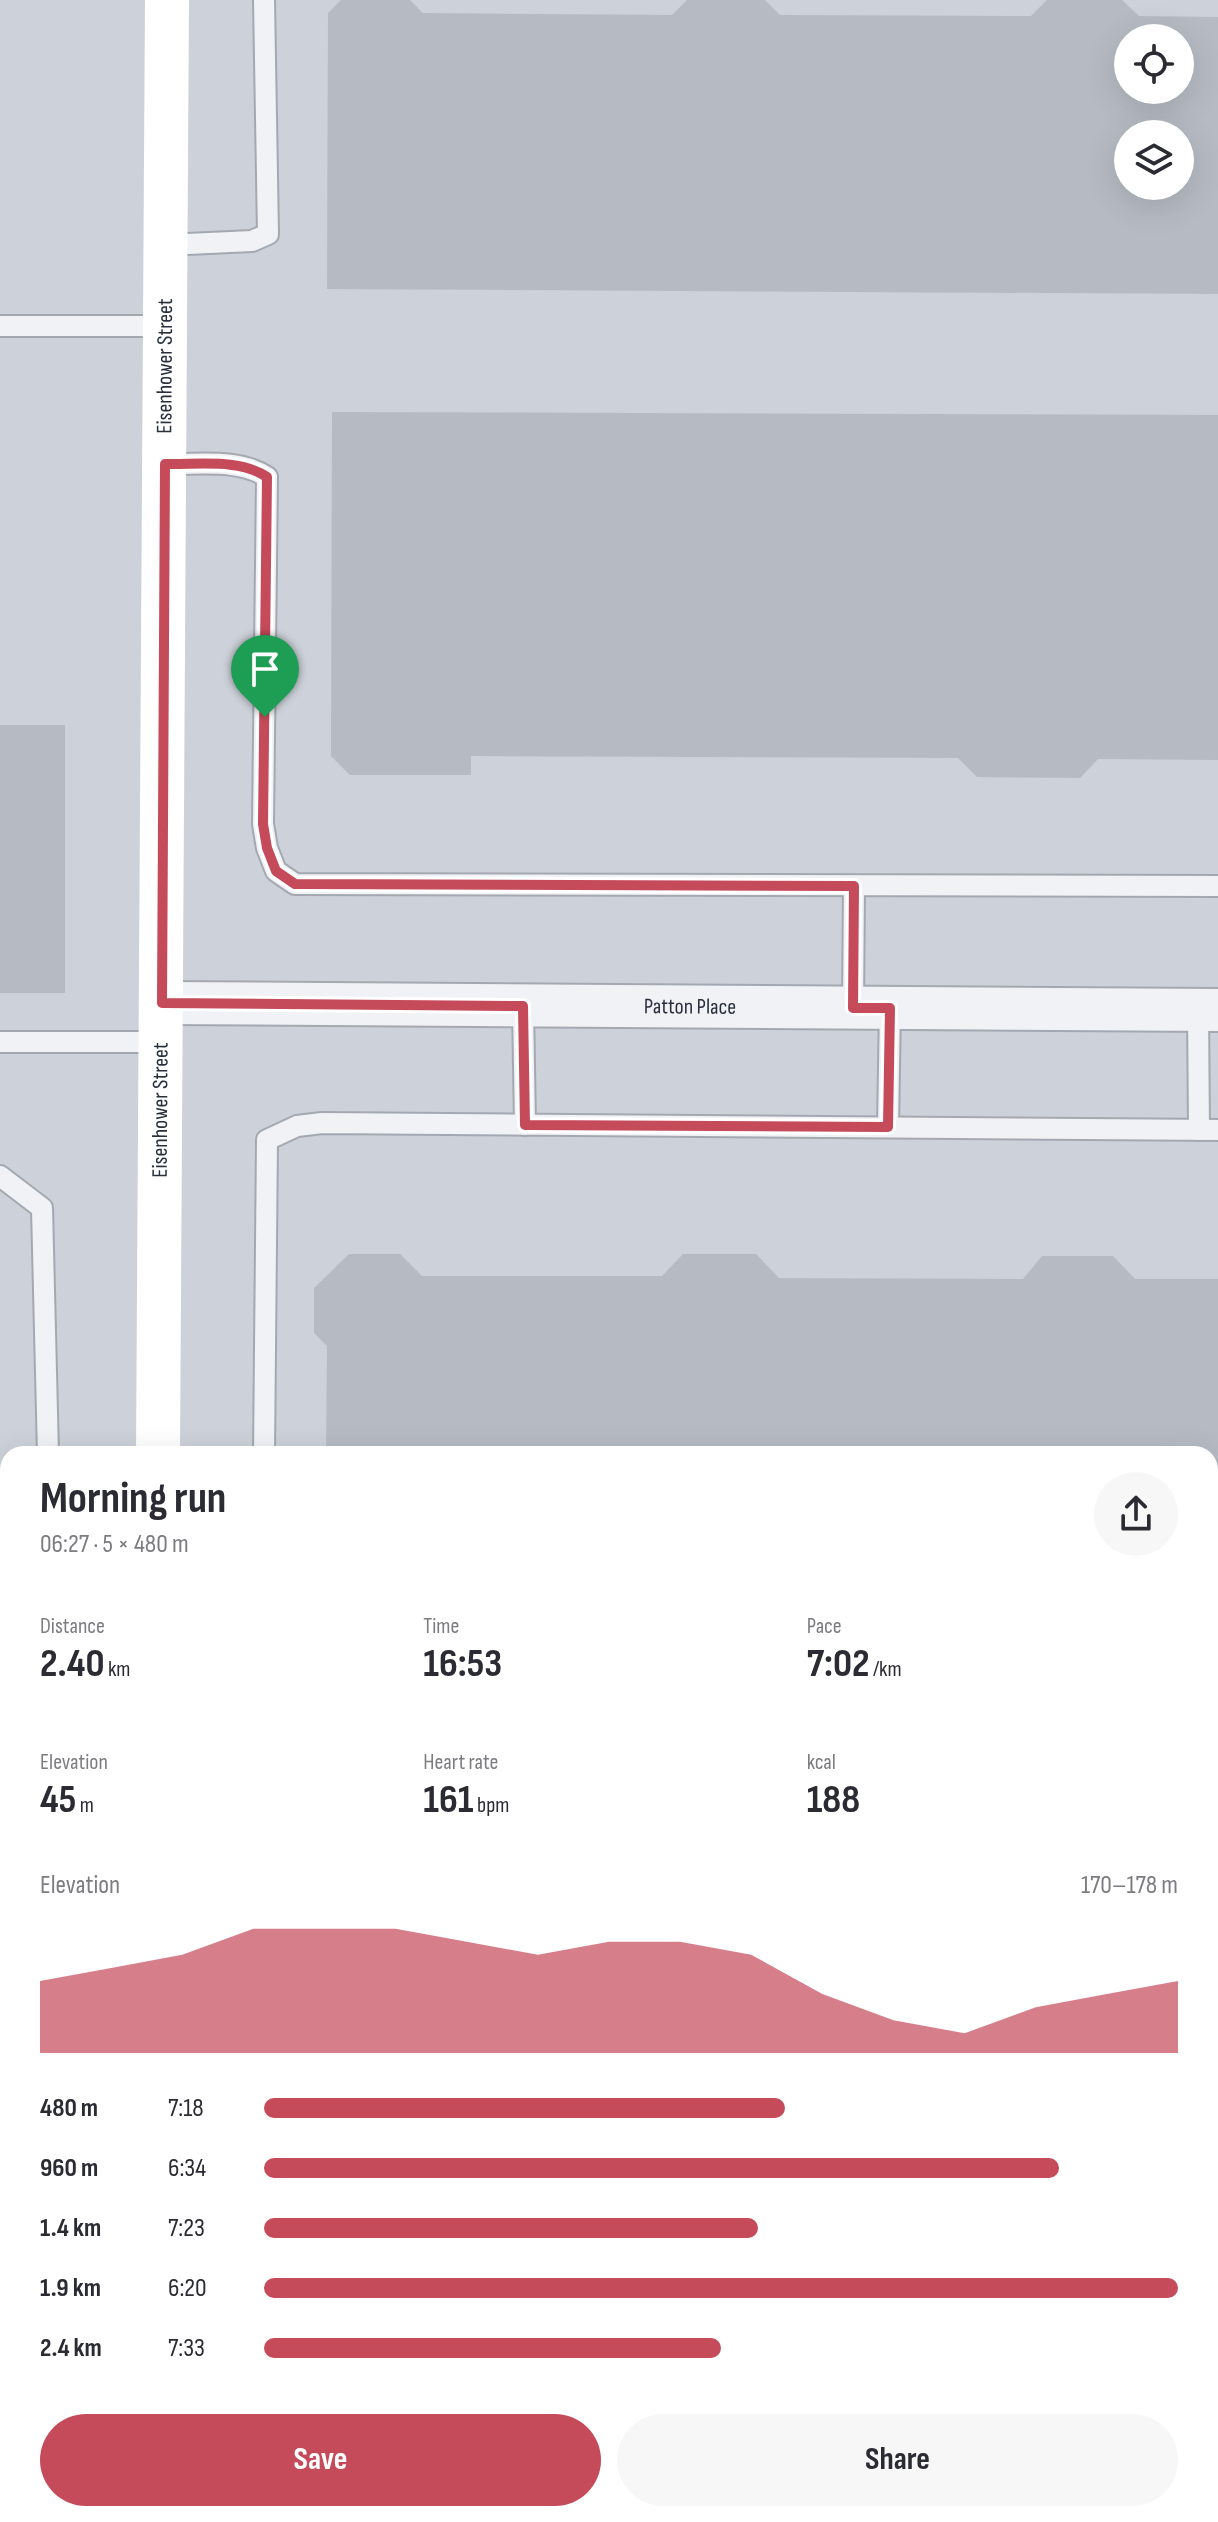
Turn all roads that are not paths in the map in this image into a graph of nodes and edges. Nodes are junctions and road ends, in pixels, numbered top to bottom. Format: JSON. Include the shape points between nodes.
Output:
{"nodes":[{"id":1,"x":167,"y":0,"type":"edge"},
{"id":2,"x":264,"y":0,"type":"edge"},
{"id":3,"x":166,"y":245,"type":"junction"},
{"id":4,"x":0,"y":326,"type":"edge"},
{"id":5,"x":165,"y":326,"type":"junction"},
{"id":6,"x":165,"y":464,"type":"junction"},
{"id":7,"x":854,"y":886,"type":"junction"},
{"id":8,"x":1218,"y":886,"type":"edge"},
{"id":9,"x":523,"y":1006,"type":"junction"},
{"id":10,"x":872,"y":1008,"type":"junction"},
{"id":11,"x":1208,"y":1010,"type":"edge"},
{"id":12,"x":161,"y":1022,"type":"junction"},
{"id":13,"x":0,"y":1042,"type":"edge"},
{"id":14,"x":525,"y":1125,"type":"junction"},
{"id":15,"x":888,"y":1127,"type":"junction"},
{"id":16,"x":1208,"y":1130,"type":"edge"},
{"id":17,"x":0,"y":1176,"type":"edge"},
{"id":18,"x":48,"y":1446,"type":"edge"},
{"id":19,"x":158,"y":1446,"type":"edge"},
{"id":20,"x":264,"y":1446,"type":"edge"}],
"edges":[{"from":1,"to":3,"type":"street","name":"Eisenhower Street"},
{"from":2,"to":3,"type":"lane","via":[[268,234],[252,241]]},
{"from":3,"to":5,"type":"street","name":"Eisenhower Street"},
{"from":4,"to":5,"type":"lane"},
{"from":5,"to":6,"type":"street","name":"Eisenhower Street"},
{"from":6,"to":7,"type":"lane","via":[[239,466],[267,477],[263,824],[276,871],[295,884]]},
{"from":6,"to":12,"type":"street","name":"Eisenhower Street"},
{"from":7,"to":8,"type":"lane"},
{"from":7,"to":10,"type":"lane"},
{"from":9,"to":10,"type":"street","name":"Patton Place"},
{"from":9,"to":12,"type":"street","name":"Patton Place"},
{"from":9,"to":14,"type":"lane"},
{"from":10,"to":11,"type":"street","name":"Patton Place"},
{"from":10,"to":15,"type":"lane"},
{"from":11,"to":16,"type":"lane"},
{"from":12,"to":13,"type":"lane"},
{"from":12,"to":19,"type":"street","name":"Eisenhower Street"},
{"from":14,"to":15,"type":"lane"},
{"from":14,"to":20,"type":"lane","via":[[322,1123],[297,1126],[267,1140]]},
{"from":15,"to":16,"type":"lane"},
{"from":17,"to":18,"type":"lane","via":[[42,1208]]}]}
